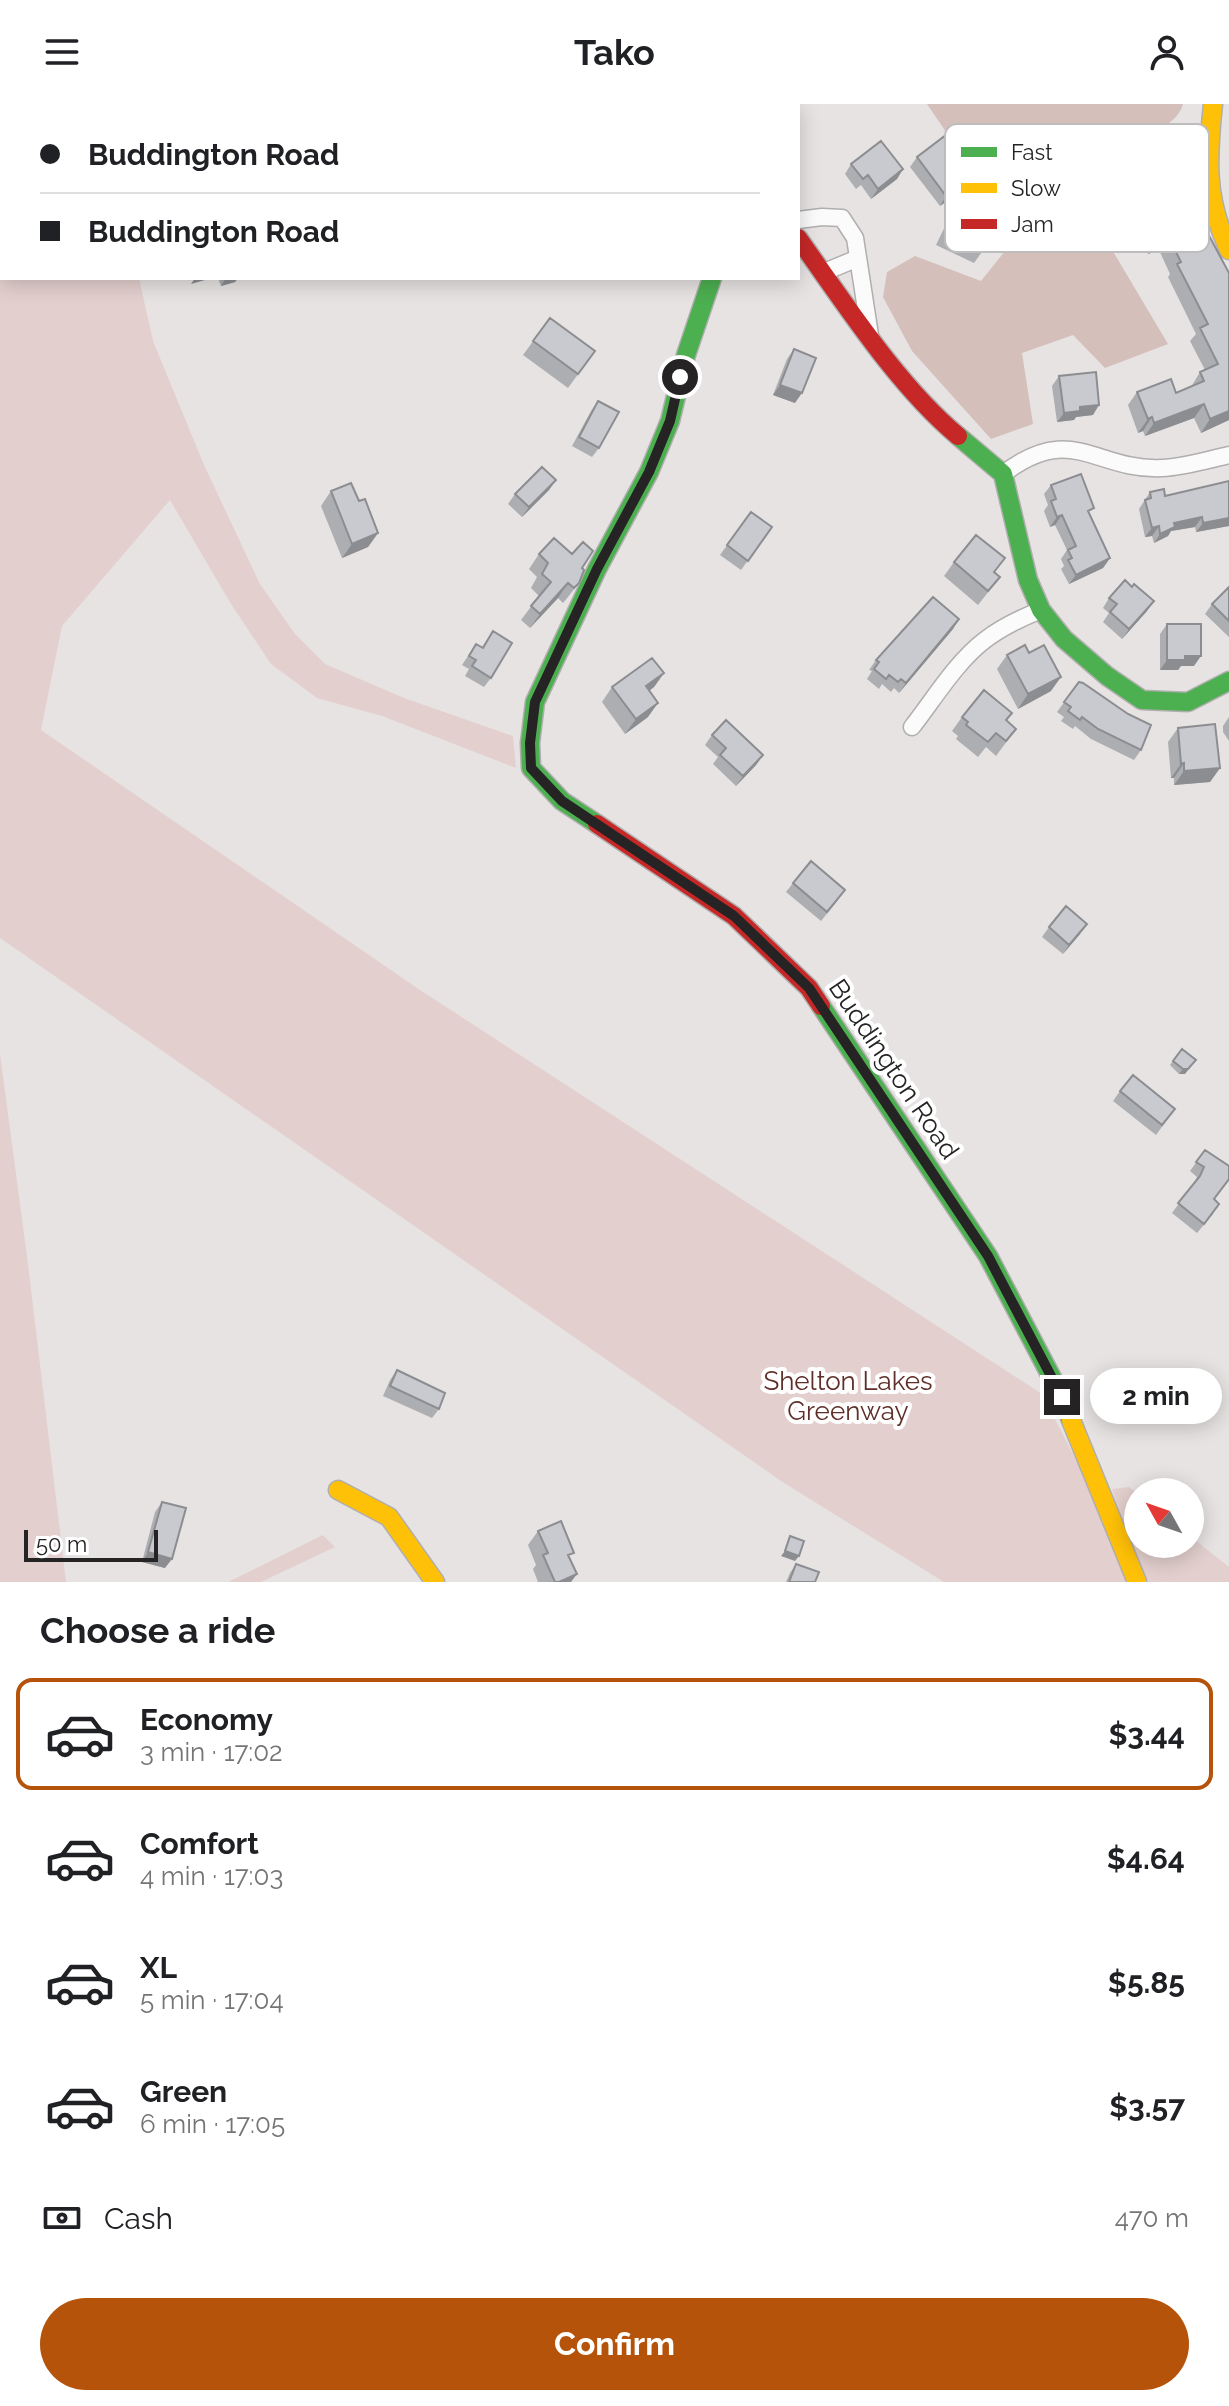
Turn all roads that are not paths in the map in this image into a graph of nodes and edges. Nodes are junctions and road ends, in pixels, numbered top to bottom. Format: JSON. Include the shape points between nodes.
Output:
{"nodes":[{"id":1,"x":1213,"y":104,"type":"edge"},
{"id":2,"x":1209,"y":174,"type":"edge"},
{"id":3,"x":1209,"y":195,"type":"edge"},
{"id":4,"x":800,"y":220,"type":"edge"},
{"id":5,"x":800,"y":240,"type":"edge"},
{"id":6,"x":1229,"y":250,"type":"edge"},
{"id":7,"x":858,"y":258,"type":"junction"},
{"id":8,"x":822,"y":273,"type":"junction"},
{"id":9,"x":711,"y":280,"type":"edge"},
{"id":10,"x":870,"y":338,"type":"junction"},
{"id":11,"x":1229,"y":455,"type":"edge"},
{"id":12,"x":1003,"y":474,"type":"junction"},
{"id":13,"x":1041,"y":610,"type":"junction"},
{"id":14,"x":1229,"y":681,"type":"edge"},
{"id":15,"x":912,"y":727,"type":"dead end"},
{"id":16,"x":338,"y":1490,"type":"dead end"},
{"id":17,"x":435,"y":1582,"type":"edge"},
{"id":18,"x":1137,"y":1582,"type":"edge"}],
"edges":[{"from":1,"to":2,"type":"street"},
{"from":3,"to":6,"type":"street"},
{"from":4,"to":7,"type":"street","via":[[842,218],[855,238]]},
{"from":5,"to":8,"type":"street"},
{"from":7,"to":8,"type":"street"},
{"from":7,"to":10,"type":"street"},
{"from":8,"to":10,"type":"street"},
{"from":9,"to":18,"type":"street","name":"Buddington Road","via":[[670,421],[535,702],[531,768],[562,801],[734,916],[809,988],[988,1256],[1062,1397]]},
{"from":10,"to":12,"type":"street","via":[[940,421]]},
{"from":11,"to":12,"type":"street","via":[[1161,468],[1087,451],[1051,449],[1021,460]]},
{"from":12,"to":13,"type":"street","via":[[1028,580]]},
{"from":13,"to":14,"type":"street","via":[[1064,639],[1142,700],[1188,702]]},
{"from":13,"to":15,"type":"street","via":[[983,641]]},
{"from":16,"to":17,"type":"street","via":[[389,1517]]}]}
